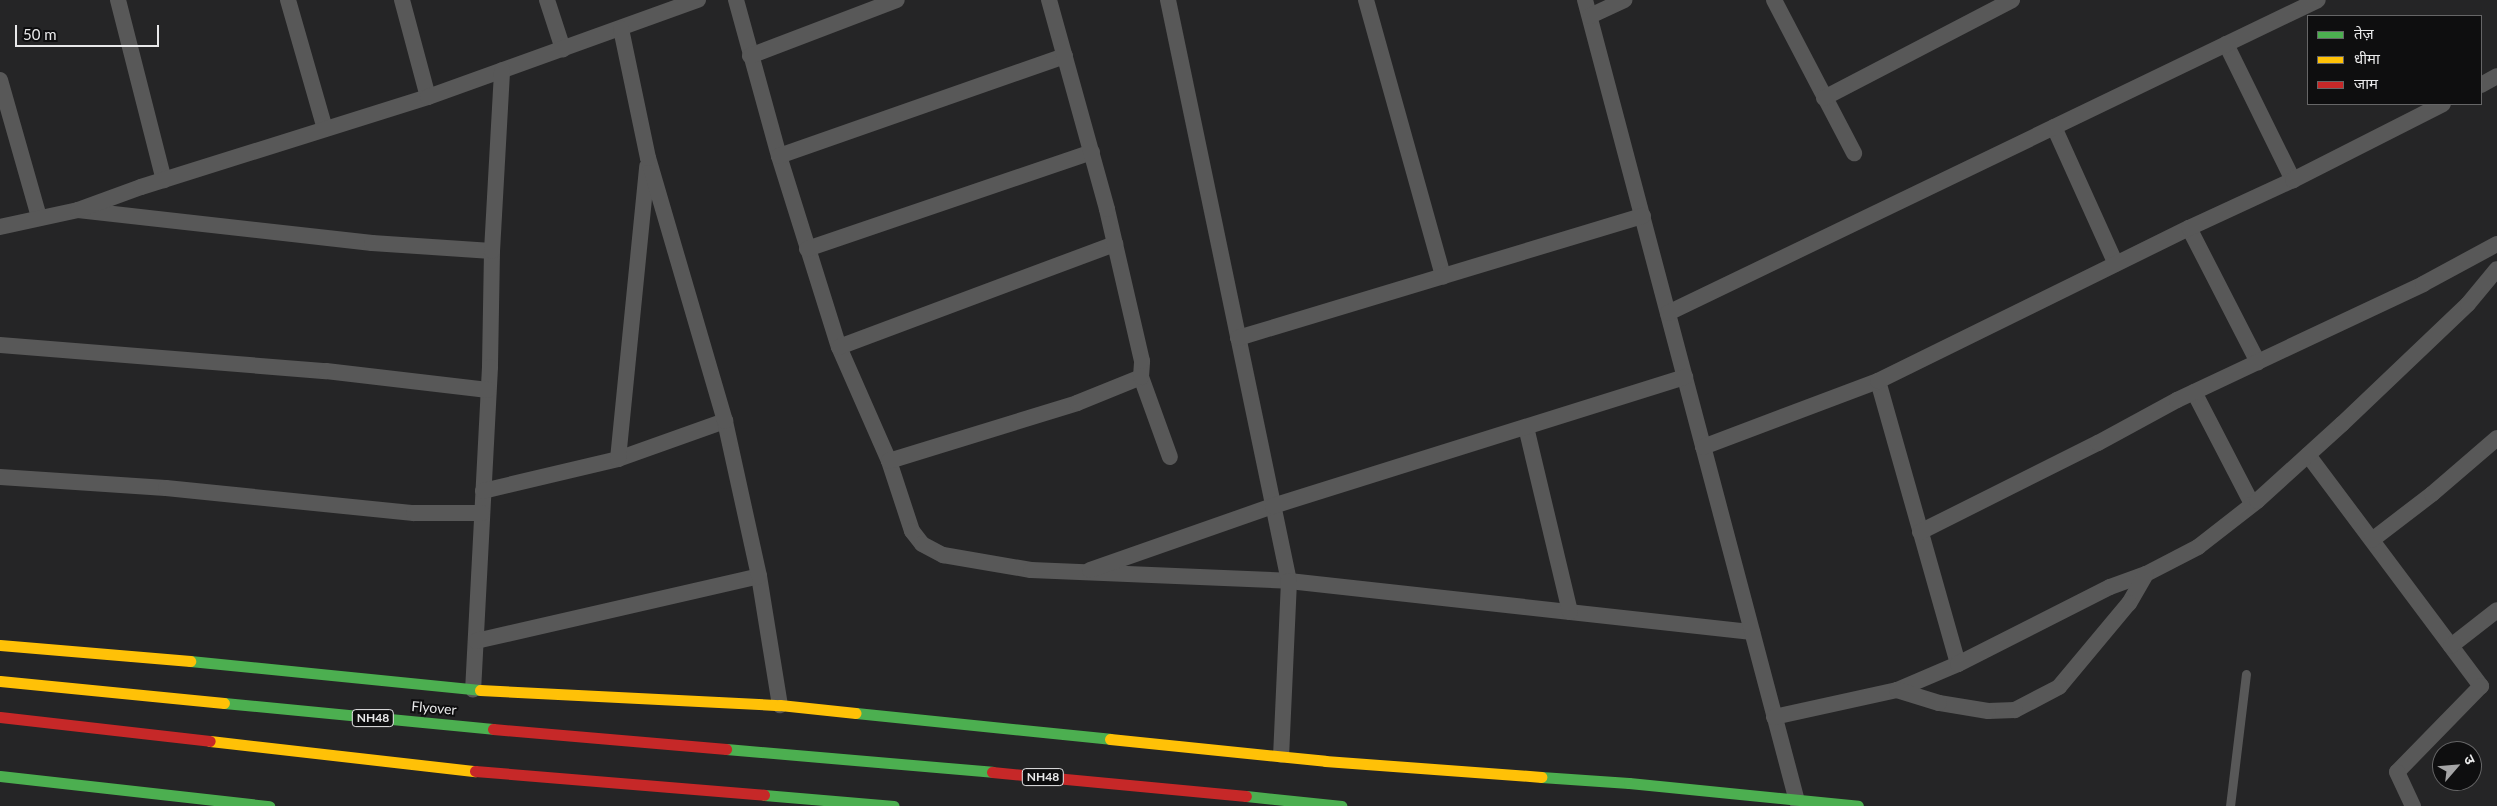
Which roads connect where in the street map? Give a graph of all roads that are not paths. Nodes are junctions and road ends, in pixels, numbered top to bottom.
1 (118, 0) edge
2 (288, 0) edge
3 (402, 0) edge
4 (547, 0) edge
5 (696, 0) edge
6 (736, 0) edge
7 (897, 0) edge
8 (1050, 0) edge
9 (1168, 0) edge
10 (1366, 0) edge
11 (1585, 0) edge
12 (1624, 0) edge
13 (1774, 0) edge
14 (2012, 0) edge
15 (2318, 0) edge
16 (1590, 16) junction
17 (621, 29) junction
18 (2226, 44) junction
19 (563, 49) junction
20 (750, 56) junction
21 (1065, 56) junction
22 (502, 70) junction
23 (2497, 76) edge
24 (0, 80) edge
25 (2482, 84) edge
26 (428, 97) junction
27 (1824, 98) junction
28 (2442, 105) edge
29 (2054, 127) junction
30 (325, 129) junction
31 (1092, 152) junction
32 (1854, 153) dead end
33 (779, 156) junction
34 (648, 158) junction
35 (164, 180) junction
36 (2293, 180) junction
37 (78, 210) junction
38 (1642, 216) junction
39 (39, 217) junction
40 (0, 227) edge
41 (2189, 228) junction
42 (1115, 244) junction
43 (2497, 244) edge
44 (807, 249) junction
45 (492, 251) junction
46 (2116, 264) junction
47 (2497, 269) edge
48 (1443, 276) junction
49 (1668, 313) junction
50 (1238, 338) junction
51 (0, 345) edge
52 (839, 347) junction
53 (2258, 362) junction
54 (1141, 377) junction
55 (1685, 377) junction
56 (1878, 381) junction
57 (488, 390) junction
58 (2194, 392) junction
59 (725, 420) junction
60 (1526, 428) junction
61 (2497, 438) edge
62 (1703, 447) junction
63 (2308, 454) junction
64 (1170, 457) dead end
65 (618, 459) junction
66 (889, 461) junction
67 (0, 477) edge
68 (483, 491) junction
69 (2252, 504) junction
70 (1273, 506) junction
71 (482, 513) junction
72 (1920, 532) junction
73 (2372, 540) junction
74 (1082, 572) junction
75 (2146, 574) junction
76 (759, 576) junction
77 (1289, 581) junction
78 (2497, 610) edge
79 (1570, 612) junction
80 (1752, 632) junction
81 (476, 641) junction
82 (0, 645) edge
83 (2451, 646) junction
84 (1958, 664) junction
85 (2246, 674) dead end
86 (0, 682) edge
87 (473, 690) junction
88 (1897, 690) junction
89 (780, 705) junction
90 (0, 717) edge
91 (1774, 717) junction
92 (1281, 755) junction
93 (0, 776) edge
94 (1797, 801) junction
95 (269, 806) edge
96 (894, 806) edge
97 (1341, 806) edge
98 (1858, 806) edge
99 (2230, 806) edge
100 (2413, 806) edge

1 - 35 street
2 - 30 street
3 - 26 street
4 - 19 street
5 - 17 street
6 - 20 street
7 - 20 street
8 - 21 street
9 - 50 street
10 - 48 street
11 - 16 street
12 - 16 street
13 - 27 street
14 - 27 street
15 - 18 street
16 - 38 street
17 - 19 street
17 - 34 street
18 - 29 street
18 - 36 street
19 - 22 street
20 - 33 street
21 - 31 street
21 - 33 street
22 - 26 street
22 - 45 street
23 - 25 street
24 - 39 street
26 - 30 street
27 - 32 street
28 - 36 street
29 - 46 street
29 - 49 street
30 - 35 street
31 - 42 street
31 - 44 street
33 - 44 street
34 - 59 street
34 - 65 street
35 - 37 street
36 - 41 street
37 - 39 street
37 - 45 street
38 - 48 street
38 - 49 street
39 - 40 street
41 - 46 street
41 - 53 street
42 - 52 street
42 - 54 street
43 - 53 street
44 - 52 street
45 - 57 street
46 - 56 street
47 - 63 street
48 - 50 street
49 - 55 street
50 - 70 street
51 - 57 street
52 - 66 street
53 - 58 street
54 - 64 street
54 - 66 street
55 - 60 street
55 - 62 street
56 - 62 street
56 - 72 street
57 - 68 street
58 - 69 street
58 - 72 street
59 - 65 street
59 - 76 street
60 - 70 street
60 - 79 street
61 - 73 street
62 - 80 street
63 - 69 street
63 - 73 street
65 - 68 street
66 - 74 street
67 - 71 street
68 - 71 street
69 - 75 street
70 - 74 street
70 - 77 street
71 - 81 street
72 - 84 street
73 - 83 street
74 - 77 street
75 - 84 street
75 - 88 street
76 - 81 street
76 - 89 street
77 - 79 street
77 - 92 street
78 - 83 street
79 - 80 street
80 - 91 street
81 - 87 street
82 - 87 main road
83 - 100 street
84 - 88 street
85 - 99 lane
86 - 97 main road, Flyover / NH48
87 - 89 main road
88 - 91 street
89 - 92 main road
90 - 96 main road
91 - 94 street
92 - 94 main road
93 - 95 main road
94 - 98 main road

